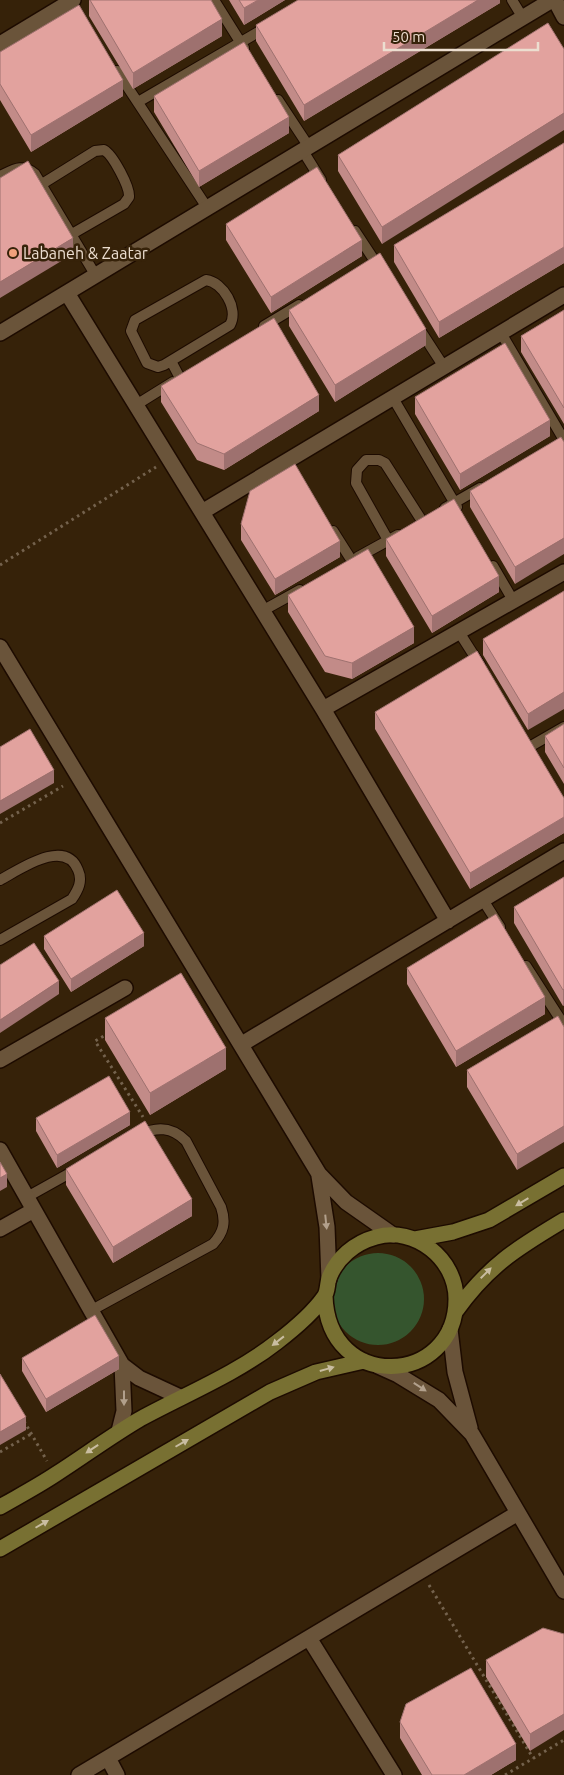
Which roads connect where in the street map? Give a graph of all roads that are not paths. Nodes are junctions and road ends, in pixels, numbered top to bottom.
1 (214, 0) edge
2 (512, 0) edge
3 (553, 0) edge
4 (73, 3) edge
5 (564, 17) edge
6 (523, 18) junction
7 (273, 24) edge
8 (241, 42) junction
9 (0, 44) edge
10 (251, 58) edge
11 (112, 64) edge
12 (272, 91) edge
13 (138, 102) junction
14 (306, 149) junction
15 (0, 176) edge
16 (42, 184) junction
17 (330, 193) edge
18 (208, 209) junction
19 (346, 218) edge
20 (72, 234) junction
21 (96, 276) junction
22 (384, 276) edge
23 (67, 293) junction
24 (564, 295) edge
25 (306, 300) edge
26 (412, 317) edge
27 (256, 332) edge
28 (0, 333) edge
29 (501, 333) junction
30 (171, 361) junction
31 (444, 367) junction
32 (393, 398) junction
33 (136, 405) junction
34 (561, 442) edge
35 (488, 484) edge
36 (454, 502) junction
37 (202, 512) junction
38 (326, 519) edge
39 (464, 519) edge
40 (422, 521) junction
41 (388, 540) junction
42 (489, 560) edge
43 (563, 573) edge
44 (311, 584) edge
45 (514, 602) junction
46 (262, 611) junction
47 (460, 632) junction
48 (0, 647) edge
49 (485, 673) edge
50 (323, 709) junction
51 (564, 727) edge
52 (531, 746) edge
53 (564, 851) edge
54 (0, 880) edge
55 (483, 900) junction
56 (448, 921) junction
57 (505, 934) edge
58 (0, 940) edge
59 (521, 959) edge
60 (125, 988) dead end
61 (564, 1025) edge
62 (242, 1044) junction
63 (0, 1060) edge
64 (134, 1138) edge
65 (0, 1150) edge
66 (93, 1161) edge
67 (319, 1174) junction
68 (564, 1176) edge
69 (27, 1197) junction
70 (34, 1210) junction
71 (564, 1220) edge
72 (0, 1229) edge
73 (393, 1235) junction
74 (415, 1239) junction
75 (329, 1279) junction
76 (325, 1296) junction
77 (92, 1310) junction
78 (456, 1311) junction
79 (450, 1329) junction
80 (370, 1363) junction
81 (122, 1365) junction
82 (180, 1397) junction
83 (119, 1432) junction
84 (472, 1434) junction
85 (0, 1506) edge
86 (518, 1513) junction
87 (0, 1549) edge
88 (564, 1591) edge
89 (309, 1638) junction
90 (108, 1758) junction
91 (79, 1775) edge
92 (117, 1775) edge
93 (394, 1775) edge

1 - 8 lane
2 - 6 lane
3 - 5 street
3 - 6 street
4 - 9 street
6 - 14 street
7 - 8 lane
8 - 10 lane
8 - 13 lane
11 - 13 lane
12 - 14 lane
13 - 18 lane
14 - 17 lane
14 - 18 street
15 - 16 lane
16 - 20 lane
16 - 20 lane
18 - 21 street
19 - 22 lane
20 - 21 lane
21 - 23 street
23 - 28 street
23 - 33 street
24 - 29 street
25 - 27 lane
26 - 31 lane
29 - 31 street
29 - 34 lane
30 - 30 lane
30 - 33 lane
31 - 32 street
32 - 36 lane
32 - 37 street
33 - 37 street
35 - 36 lane
36 - 39 lane
36 - 40 lane
37 - 46 street
38 - 41 lane
40 - 41 lane
40 - 41 lane
42 - 45 lane
43 - 45 street
44 - 46 lane
45 - 47 street
46 - 50 street
47 - 49 lane
47 - 50 street
48 - 62 street
50 - 56 street
51 - 52 lane
53 - 55 street
54 - 58 lane
55 - 56 street
55 - 57 lane
56 - 62 street
59 - 61 lane
60 - 63 street
62 - 67 street
64 - 77 lane
65 - 69 street
66 - 69 lane
67 - 73 street
67 -> 75 street
68 -> 74 main road
69 - 70 street
70 - 72 street
70 - 77 street
78 -> 71 main road
73 - 74 main road
73 - 75 main road
74 - 78 main road
75 - 76 main road
76 - 80 main road
76 -> 82 main road
77 - 81 street
78 - 79 main road
79 - 80 main road
79 - 84 street
80 -> 84 street
87 -> 80 main road
81 - 82 street
81 -> 83 street
82 - 83 main road
83 -> 85 main road
84 - 86 street
86 - 88 street
86 - 89 street
89 - 90 street
89 - 93 street
90 - 91 street
90 - 92 street

